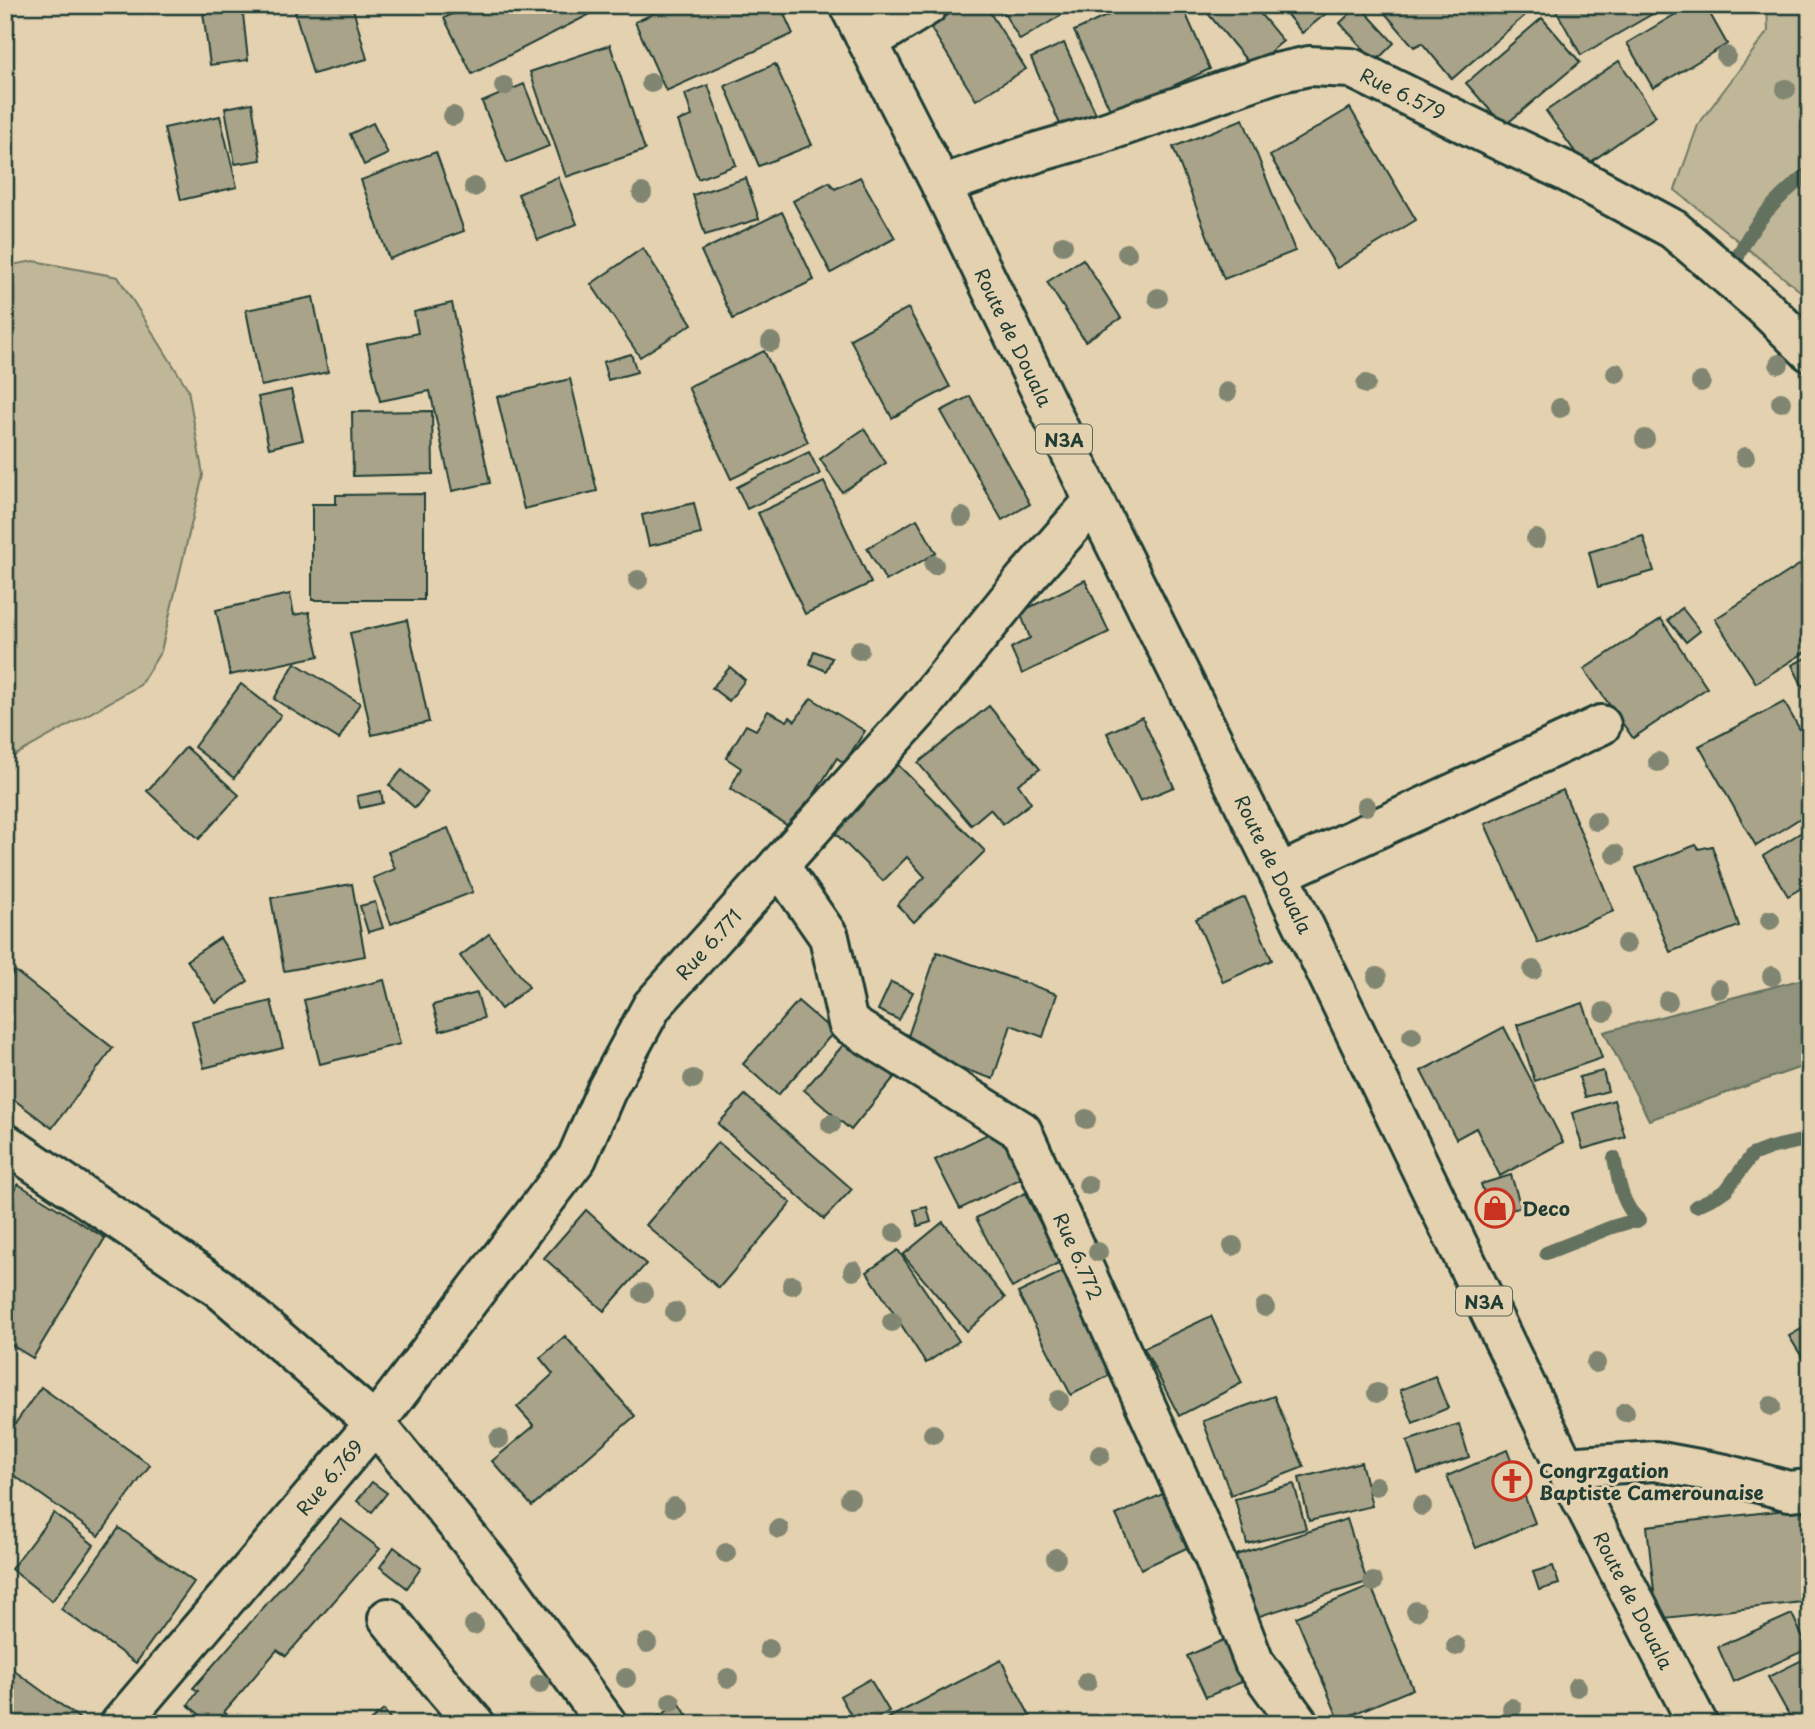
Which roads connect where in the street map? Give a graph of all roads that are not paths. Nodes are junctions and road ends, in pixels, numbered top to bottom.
1 (849, 5) edge
2 (928, 5) edge
3 (868, 42) junction
4 (941, 185) junction
5 (1810, 352) edge
6 (1094, 501) junction
7 (1601, 725) dead end
8 (779, 865) junction
9 (1279, 874) junction
10 (5, 1143) edge
11 (375, 1423) junction
12 (1565, 1467) junction
13 (1810, 1489) edge
14 (388, 1618) dead end
15 (120, 1724) edge
16 (475, 1724) edge
17 (607, 1724) edge
18 (1299, 1724) edge
19 (1698, 1724) edge

1 - 3 main road, Route de Douala / N3A
2 - 3 main road
3 - 4 main road, Route de Douala / N3A
4 - 5 main road, Rue 6.579
4 - 6 main road, Route de Douala / N3A
6 - 8 main road, Rue 6.771
6 - 9 main road, Route de Douala / N3A
7 - 9 main road
8 - 11 main road, Rue 6.771
8 - 18 main road, Rue 6.772
9 - 12 main road, Route de Douala / N3A
10 - 11 main road
11 - 15 main road, Rue 6.769
11 - 17 main road, Rue 6.769
12 - 13 main road
12 - 19 main road, Route de Douala / N3A
14 - 16 main road

